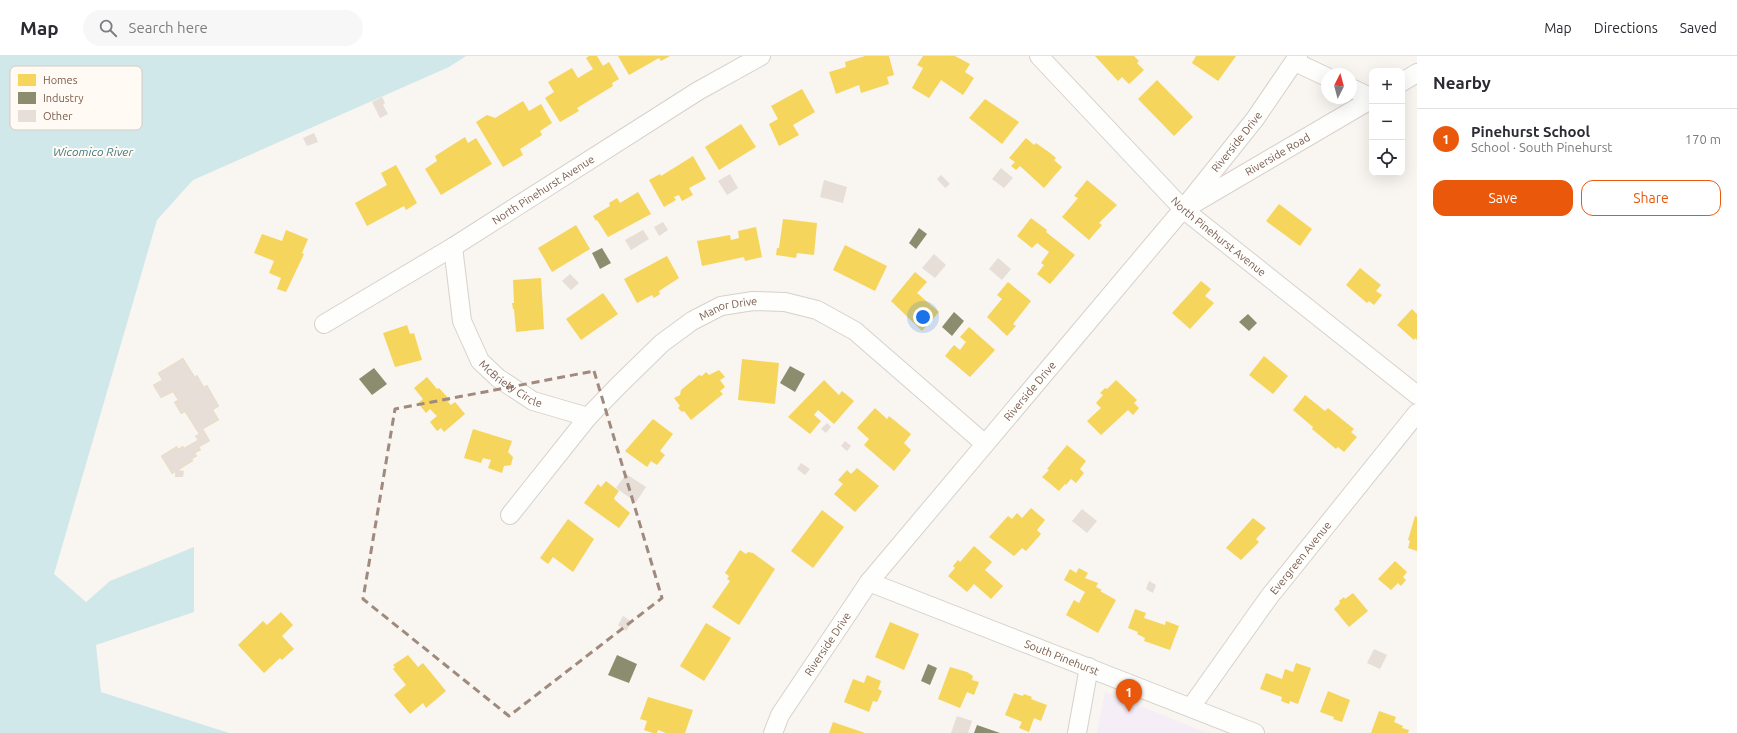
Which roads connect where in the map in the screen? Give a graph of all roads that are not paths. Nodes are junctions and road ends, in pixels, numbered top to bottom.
1 (761, 56) edge
2 (1039, 56) edge
3 (1296, 59) edge
4 (1321, 74) edge
5 (1417, 74) edge
6 (1405, 80) edge
7 (1357, 91) edge
8 (1369, 97) edge
9 (1369, 101) edge
10 (1183, 209) junction
11 (453, 247) junction
12 (324, 324) dead end
13 (1417, 395) edge
14 (1417, 413) edge
15 (588, 417) junction
16 (985, 444) junction
17 (510, 514) dead end
18 (869, 582) junction
19 (1089, 667) junction
20 (1191, 707) junction
21 (773, 733) edge
22 (1077, 733) edge
23 (1255, 733) edge

1 - 11 street, North Pinehurst Avenue
2 - 10 street, North Pinehurst Avenue
3 - 4 street
3 - 10 street, Riverside Drive
5 - 6 street
7 - 8 street
9 - 10 street, Riverside Road
10 - 13 street, North Pinehurst Avenue
10 - 16 street, Riverside Drive
11 - 12 street, North Pinehurst Avenue
11 - 15 street, McBriety Circle
14 - 20 street, Evergreen Avenue
15 - 16 street, Manor Drive
15 - 17 street, Manor Drive
16 - 18 street, Riverside Drive
18 - 19 street, South Pinehurst
18 - 21 street, Riverside Drive
19 - 20 street, South Pinehurst
19 - 22 street
20 - 23 street, South Pinehurst

